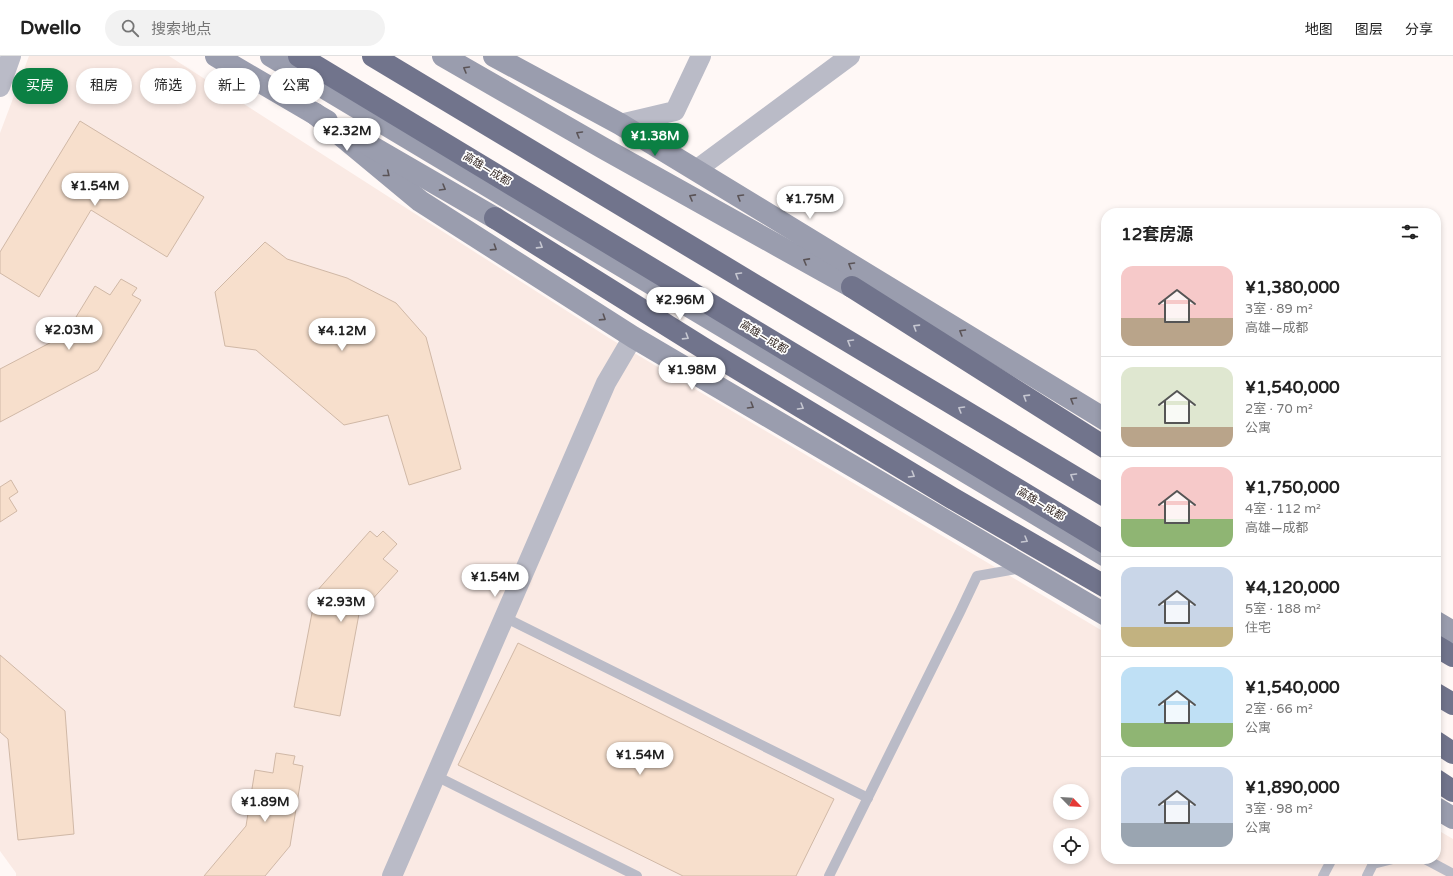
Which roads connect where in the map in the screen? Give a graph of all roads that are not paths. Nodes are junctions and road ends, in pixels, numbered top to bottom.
1 (11, 56) edge
2 (216, 56) edge
3 (271, 56) edge
4 (299, 56) edge
5 (373, 56) edge
6 (443, 56) edge
7 (494, 56) edge
8 (701, 56) edge
9 (850, 56) edge
10 (0, 87) edge
11 (314, 113) junction
12 (620, 124) junction
13 (696, 170) junction
14 (495, 218) joint
15 (852, 287) joint
16 (633, 337) junction
17 (1101, 417) edge
18 (1101, 445) edge
19 (1101, 493) edge
20 (1101, 540) edge
21 (1101, 553) edge
22 (1024, 568) junction
23 (1101, 584) edge
24 (1101, 612) edge
25 (504, 617) junction
26 (1441, 625) edge
27 (1453, 632) edge
28 (1441, 649) edge
29 (1453, 656) edge
30 (1441, 697) edge
31 (1453, 704) edge
32 (1441, 745) edge
33 (1453, 753) edge
34 (1441, 757) edge
35 (1453, 765) edge
36 (436, 776) junction
37 (1441, 783) edge
38 (1453, 791) edge
39 (868, 798) junction
40 (1441, 811) edge
41 (1453, 818) edge
42 (1329, 864) edge
43 (1373, 864) edge
44 (1434, 864) edge
45 (1453, 874) edge
46 (392, 876) edge
47 (637, 876) edge
48 (829, 876) edge
49 (1323, 876) edge
50 (1367, 876) edge

1 - 10 street
2 - 11 main road
3 - 21 main road
4 - 20 highway, 高雄—成都
19 -> 5 highway
15 -> 6 main road
7 - 12 main road
8 - 12 street
9 - 13 street
11 -> 14 main road
11 -> 16 main road
12 - 13 main road
17 -> 13 main road
14 -> 23 highway
18 -> 15 highway
16 -> 22 main road
16 - 25 street
22 - 24 main road
22 - 39 lane
25 - 36 street
25 - 39 lane
26 - 27 main road
28 - 29 highway
30 - 31 highway
32 - 33 highway
34 - 35 main road
36 - 46 street
36 - 47 lane
37 - 38 highway
39 - 48 lane
40 - 41 main road
42 - 49 lane
43 - 50 lane
44 - 45 lane

